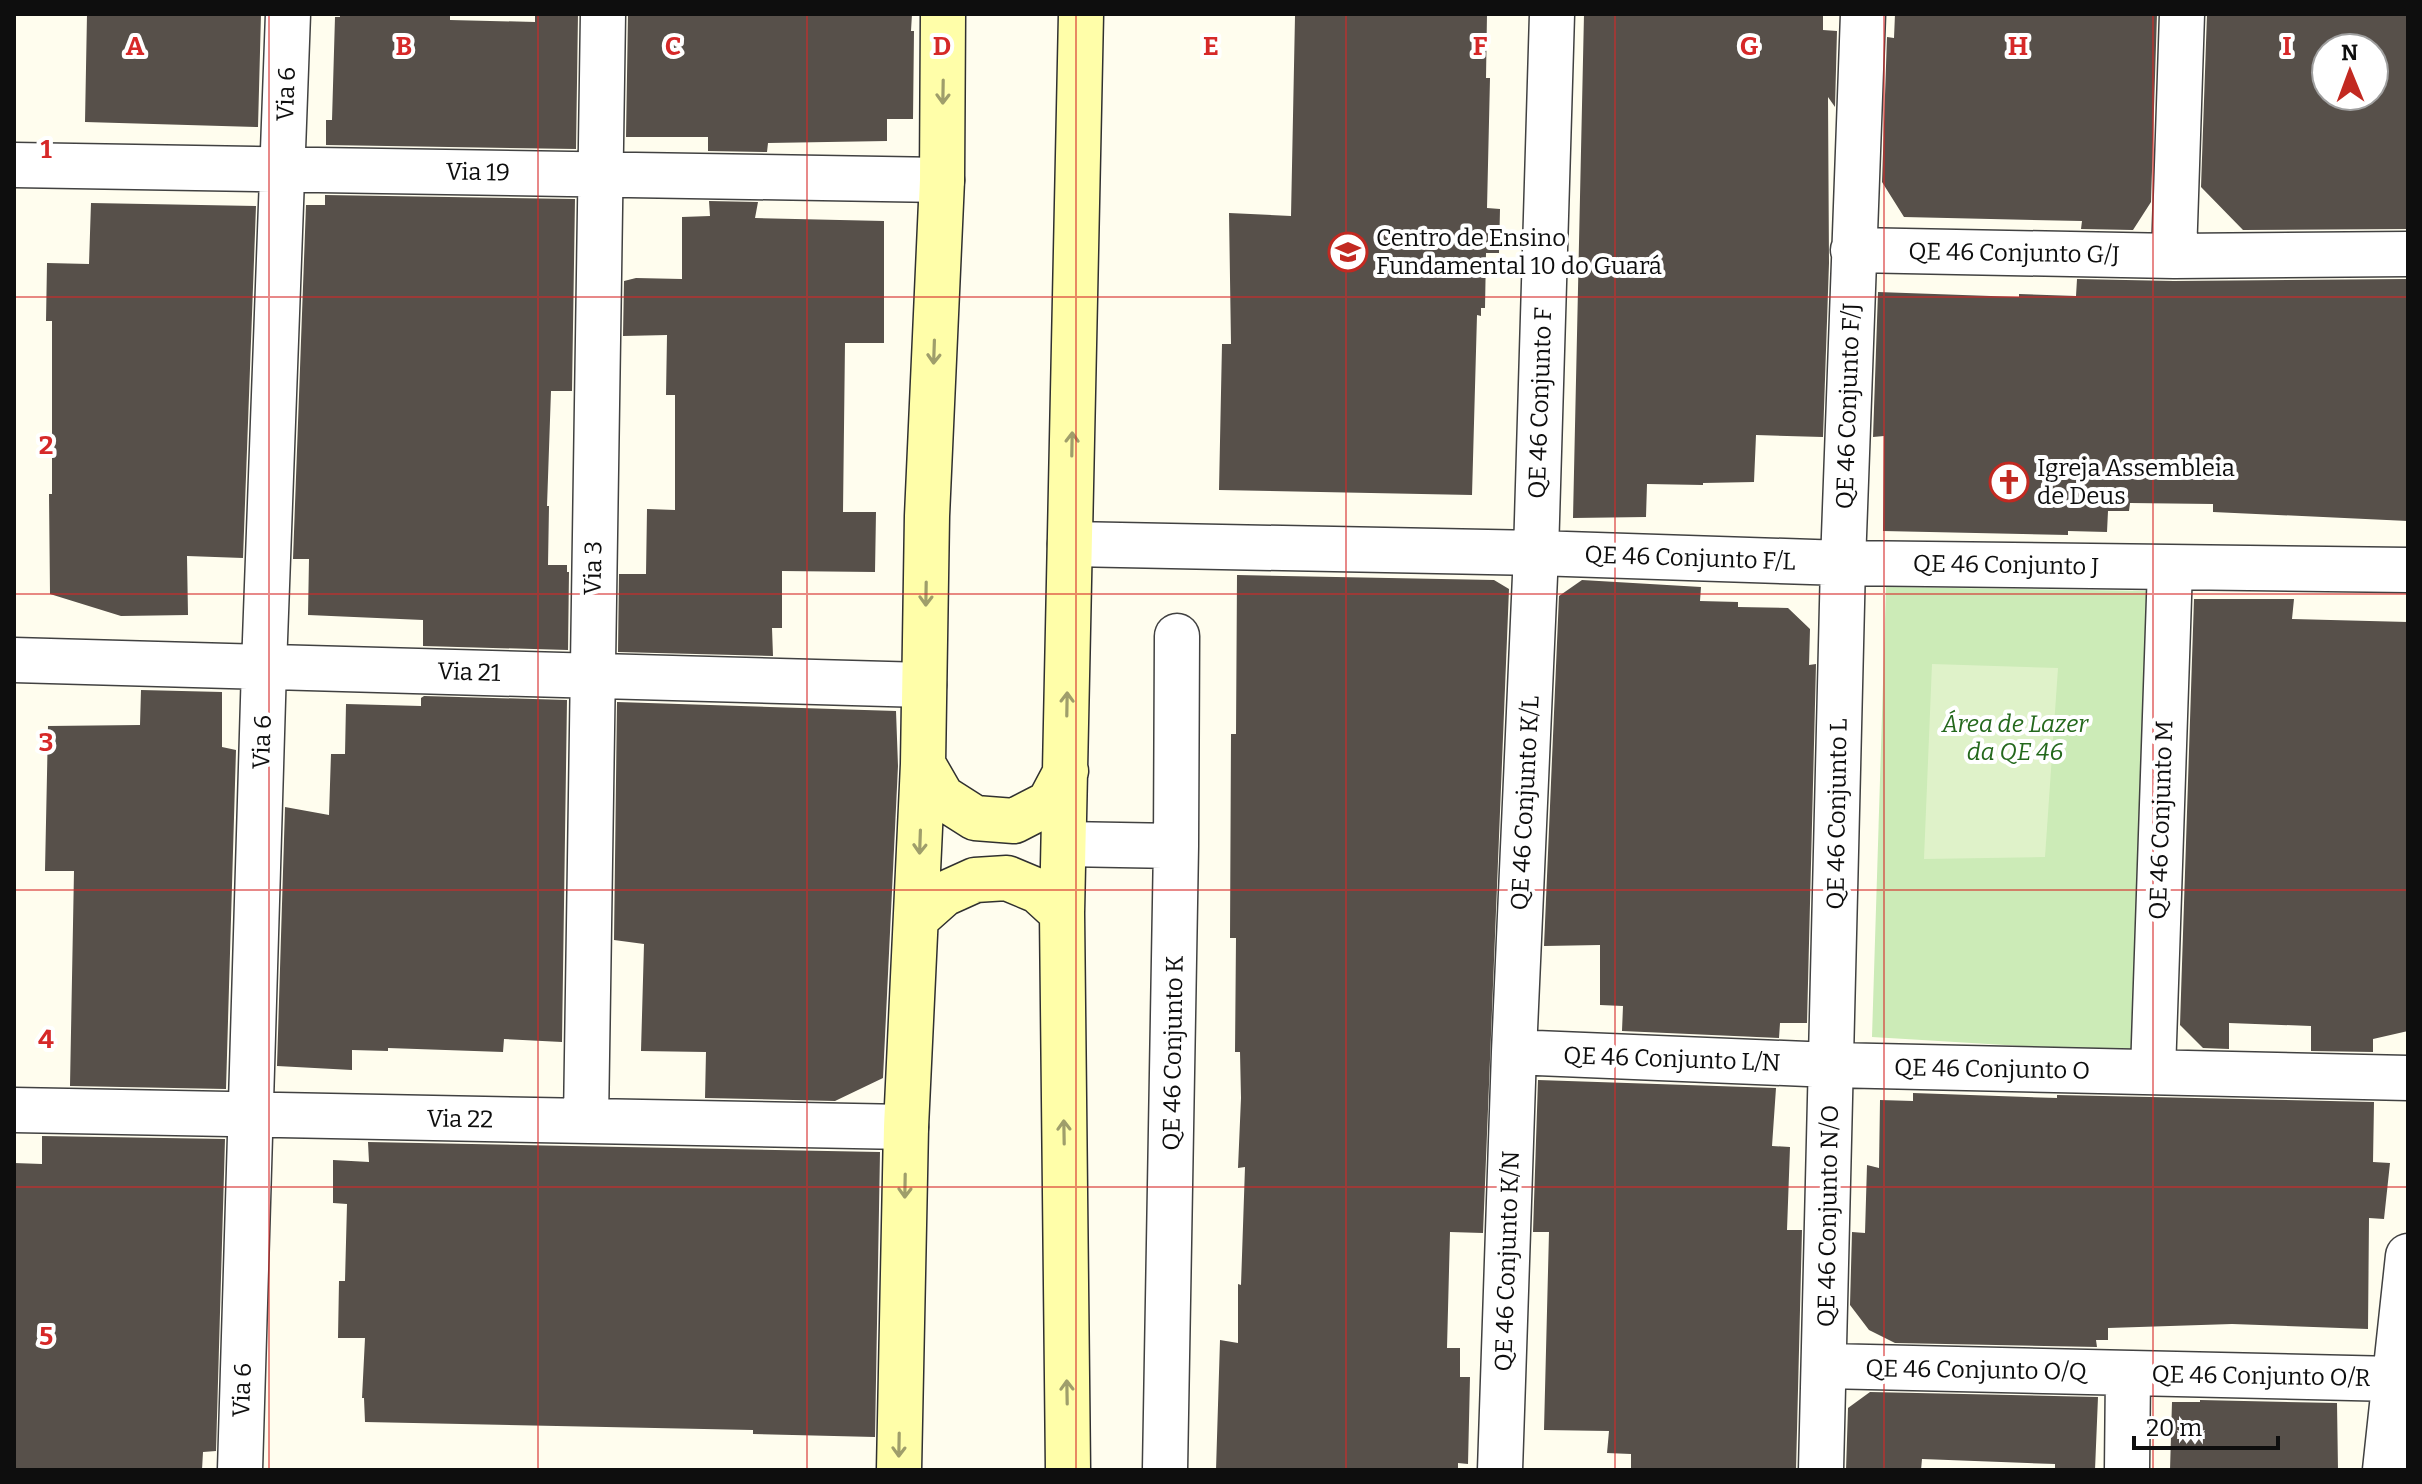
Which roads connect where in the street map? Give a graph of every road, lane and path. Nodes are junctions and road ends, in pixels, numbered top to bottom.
1 (288, 14) edge
2 (603, 14) edge
3 (943, 14) edge
4 (1081, 14) edge
5 (1552, 14) edge
6 (1863, 14) edge
7 (2182, 14) edge
8 (14, 165) edge
9 (283, 169) junction
10 (601, 174) junction
11 (942, 180) junction
12 (1853, 250) junction
13 (2408, 254) edge
14 (2174, 256) junction
15 (1070, 544) junction
16 (1536, 553) junction
17 (1843, 563) junction
18 (2170, 568) junction
19 (2408, 570) edge
20 (1177, 636) dead end
21 (14, 660) edge
22 (264, 667) junction
23 (592, 675) junction
24 (924, 685) junction
25 (923, 764) junction
26 (1066, 771) junction
27 (1064, 844) junction
28 (1176, 846) junction
29 (1062, 913) junction
30 (917, 918) junction
31 (1514, 1052) junction
32 (1831, 1065) junction
33 (2153, 1072) junction
34 (2408, 1078) edge
35 (14, 1110) edge
36 (250, 1114) junction
37 (586, 1121) junction
38 (906, 1127) junction
39 (2408, 1256) edge
40 (1825, 1366) junction
41 (2128, 1373) junction
42 (2395, 1379) junction
43 (240, 1470) edge
44 (899, 1470) edge
45 (1068, 1470) edge
46 (1165, 1470) edge
47 (1500, 1470) edge
48 (1821, 1470) edge
49 (2127, 1470) edge
50 (2385, 1470) edge

1 - 9 street, Via 6
2 - 10 street, Via 3
3 -> 11 street
15 -> 4 street
5 - 16 street, QE 46 Conjunto F
6 - 12 street, QE 46 Conjunto F/J
7 - 14 street
8 - 9 street, Via 19
9 - 10 street, Via 19
9 - 22 street, Via 6
10 - 11 street, Via 19
10 - 23 street, Via 3
11 -> 24 street
12 - 14 street, QE 46 Conjunto G/J
12 - 17 street, QE 46 Conjunto F/J
13 - 14 street, QE 46 Conjunto G/J
15 - 16 street
26 -> 15 street
16 - 17 street, QE 46 Conjunto F/L
16 - 31 street, QE 46 Conjunto K/L
17 - 18 street, QE 46 Conjunto J
17 - 32 street, QE 46 Conjunto L
18 - 19 street, QE 46 Conjunto J
18 - 33 street, QE 46 Conjunto M
20 - 28 street, QE 46 Conjunto K
21 - 22 street, Via 21
22 - 23 street, Via 21
22 - 36 street, Via 6
23 - 24 street, Via 21
23 - 37 street, Via 3
24 - 25 street
25 - 26 street
25 -> 30 street
26 - 27 street
27 - 28 street
27 - 29 street
28 - 46 street, QE 46 Conjunto K
29 - 30 street
45 -> 29 street
30 - 38 street
31 - 32 street, QE 46 Conjunto L/N
31 - 47 street, QE 46 Conjunto K/N
32 - 33 street, QE 46 Conjunto O
32 - 40 street, QE 46 Conjunto N/O
33 - 34 street, QE 46 Conjunto O
35 - 36 street, Via 22
36 - 37 street, Via 22
36 - 43 street, Via 6
37 - 38 street, Via 22
38 -> 44 street
39 - 42 street
40 - 41 street, QE 46 Conjunto O/Q
40 - 48 street, QE 46 Conjunto N/O
41 - 42 street, QE 46 Conjunto O/R
41 - 49 street
42 - 50 street

